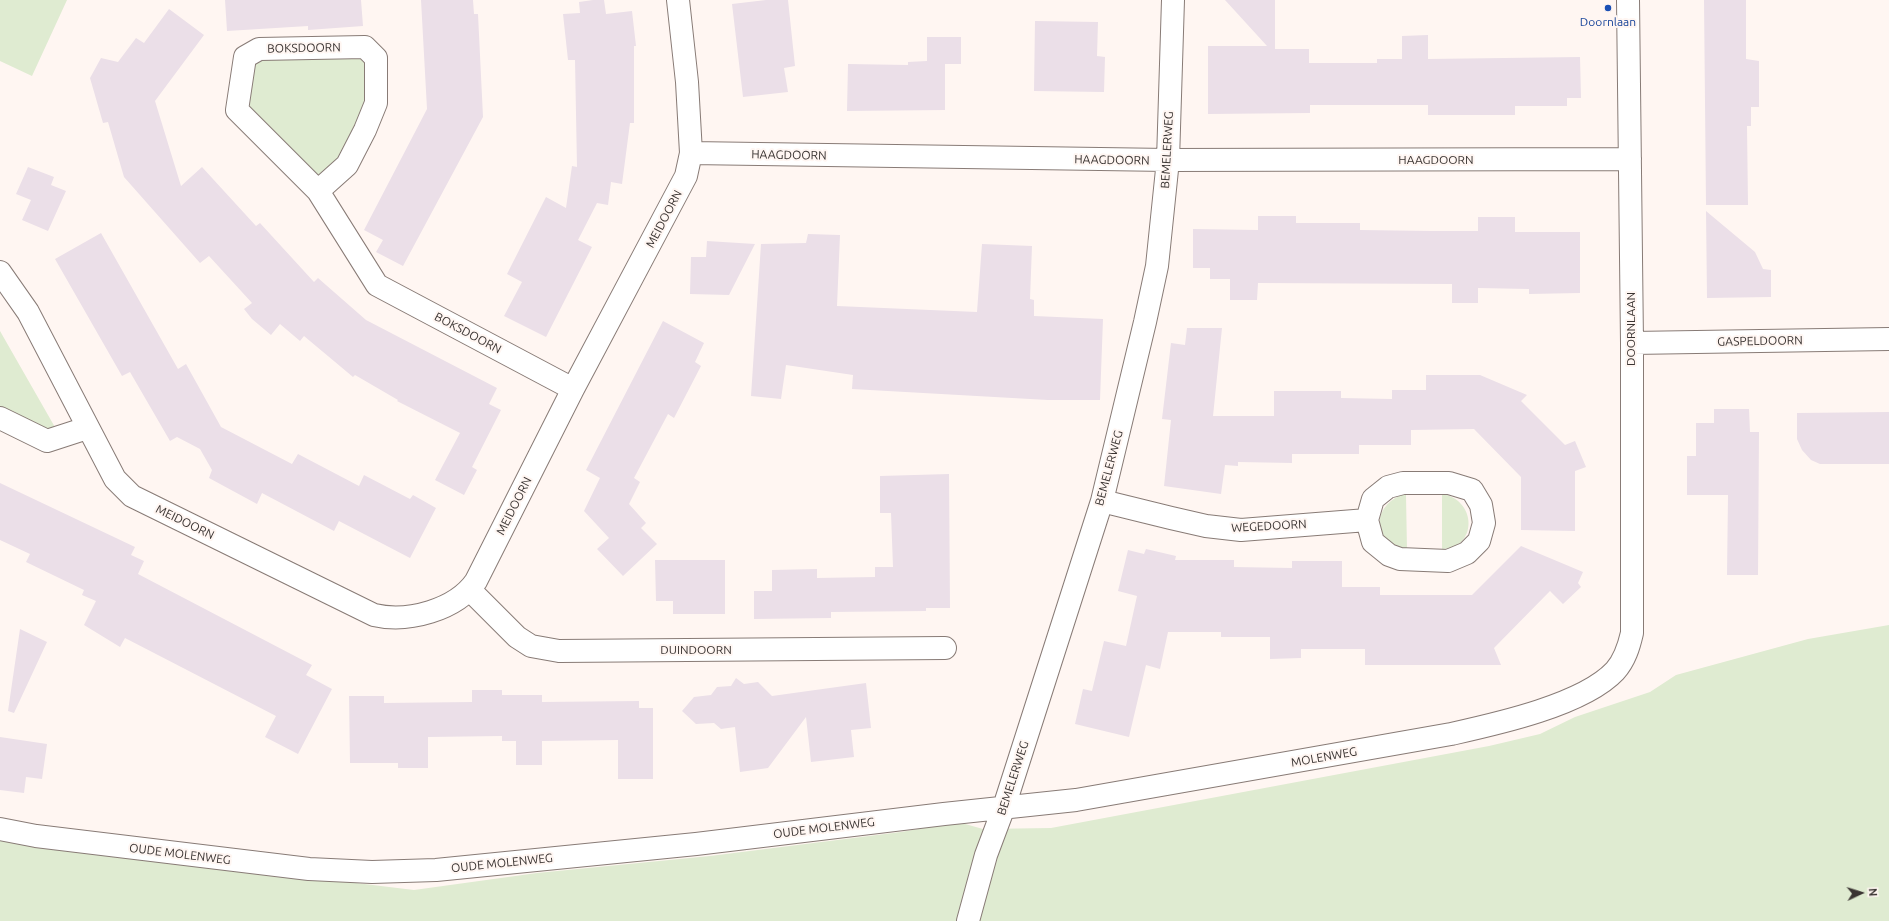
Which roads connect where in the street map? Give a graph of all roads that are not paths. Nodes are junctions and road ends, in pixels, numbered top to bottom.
1 (678, 0) edge
2 (1173, 0) edge
3 (1628, 0) edge
4 (691, 154) junction
5 (1630, 159) junction
6 (1168, 160) junction
7 (318, 191) junction
8 (0, 272) edge
9 (1889, 339) edge
10 (1632, 343) junction
11 (573, 389) junction
12 (0, 418) edge
13 (87, 428) junction
14 (1102, 501) junction
15 (1367, 520) junction
16 (470, 590) junction
17 (945, 648) dead end
18 (1625, 656) joint
19 (1004, 807) junction
20 (0, 829) edge
21 (968, 921) edge

1 - 4 street, MEIDOORN
2 - 6 street, BEMELERWEG
3 - 5 street, DOORNLAAN
4 - 6 street, HAAGDOORN
4 - 11 street, MEIDOORN
5 - 6 street, HAAGDOORN
5 - 10 street, DOORNLAAN
6 - 14 street, BEMELERWEG
7 - 7 street, BOKSDOORN
7 - 11 street, BOKSDOORN
8 - 13 street, MEIDOORN
9 - 10 street, GASPELDOORN
10 - 18 street, DOORNLAAN
11 - 16 street, MEIDOORN
12 - 13 street
13 - 16 street, MEIDOORN
14 - 15 street, WEGEDOORN
14 - 19 street, BEMELERWEG
15 - 15 street
16 - 17 street, DUINDOORN
18 - 19 street, MOLENWEG
19 - 20 street, OUDE MOLENWEG
19 - 21 street, BEMELERWEG

